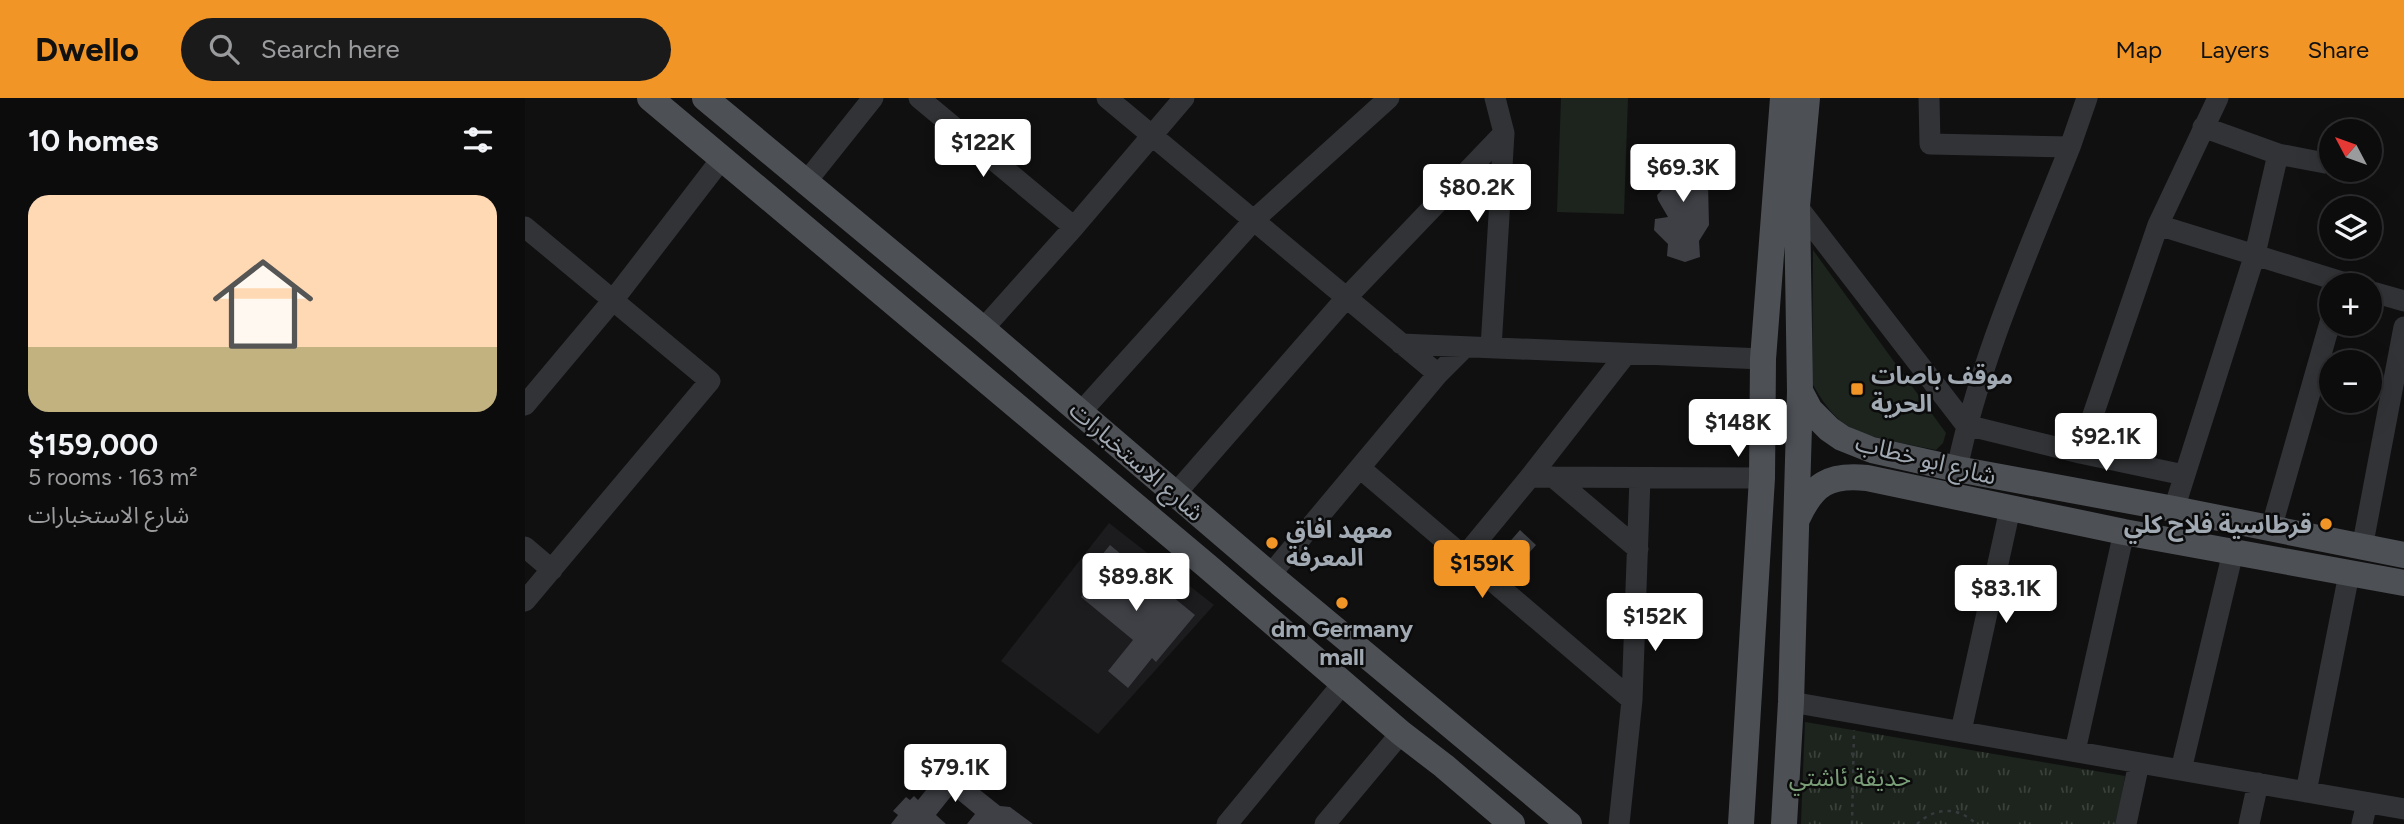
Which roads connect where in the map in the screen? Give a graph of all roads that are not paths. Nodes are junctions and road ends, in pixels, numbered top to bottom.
1 (650, 98) edge
2 (705, 98) edge
3 (873, 98) edge
4 (919, 98) edge
5 (1107, 98) edge
6 (1184, 98) edge
7 (1389, 98) edge
8 (1495, 98) edge
9 (1783, 98) edge
10 (1807, 98) edge
11 (1929, 98) edge
12 (2087, 98) edge
13 (2218, 98) edge
14 (2203, 127) junction
15 (1504, 133) junction
16 (1154, 136) junction
17 (2070, 147) junction
18 (2278, 154) junction
19 (723, 157) junction
20 (2319, 162) edge
21 (806, 181) junction
22 (1797, 206) junction
23 (1255, 219) junction
24 (2158, 225) junction
25 (525, 227) edge
26 (1074, 227) junction
27 (2255, 254) junction
28 (2319, 275) edge
29 (2382, 294) edge
30 (1347, 297) junction
31 (614, 299) junction
32 (2404, 301) edge
33 (983, 329) junction
34 (2326, 336) edge
35 (2403, 339) edge
36 (1401, 344) junction
37 (1465, 347) junction
38 (1491, 348) junction
39 (1626, 354) junction
40 (1763, 359) junction
41 (1438, 374) junction
42 (1800, 391) junction
43 (529, 392) edge
44 (1081, 412) junction
45 (1966, 425) junction
46 (1872, 450) junction
47 (2080, 453) junction
48 (1360, 468) junction
49 (1957, 469) junction
50 (2184, 475) junction
51 (1530, 477) junction
52 (1553, 477) junction
53 (1640, 478) junction
54 (1762, 478) junction
55 (1867, 478) junction
56 (1176, 494) junction
57 (2010, 509) junction
58 (2174, 509) junction
59 (1797, 521) junction
60 (2271, 529) junction
61 (2124, 531) junction
62 (525, 547) edge
63 (2362, 548) junction
64 (1638, 549) junction
65 (2233, 552) junction
66 (2404, 555) edge
67 (1464, 557) junction
68 (552, 570) junction
69 (2349, 574) junction
70 (1270, 575) junction
71 (2404, 583) edge
72 (525, 601) edge
73 (1344, 682) junction
74 (1632, 700) junction
75 (1791, 702) junction
76 (1961, 731) junction
77 (1401, 733) junction
78 (1466, 737) junction
79 (2075, 751) junction
80 (2139, 763) junction
81 (1444, 766) junction
82 (2181, 770) junction
83 (2258, 783) junction
84 (2306, 792) junction
85 (2367, 803) junction
86 (2404, 809) edge
87 (1227, 824) edge
88 (1325, 824) edge
89 (1512, 824) edge
90 (1569, 824) edge
91 (1619, 824) edge
92 (1741, 824) edge
93 (1784, 824) edge
94 (2126, 824) edge
95 (2249, 824) edge
96 (2363, 824) edge

1 - 19 main road, شارع الاستخبارات
2 - 21 main road, شارع الاستخبارات
3 - 21 street
4 - 26 street
5 - 16 street
6 - 16 street
7 - 23 street
8 - 15 street
9 - 40 main road
10 - 22 main road
11 - 17 street
12 - 17 street
13 - 14 street
14 - 18 street
14 - 24 street
15 - 30 street
15 - 38 street
16 - 23 street
16 - 26 street
17 - 45 street
18 - 20 street
18 - 27 street
19 - 31 street
19 - 73 main road, شارع الاستخبارات
21 - 33 main road, شارع الاستخبارات
22 - 42 main road
22 - 45 street
23 - 30 street
23 - 44 street
24 - 27 street
24 - 47 street
25 - 31 street
26 - 33 street
27 - 28 street
27 - 50 street
29 - 32 street
30 - 36 street
30 - 56 street
31 - 43 street
31 - 68 street
33 - 44 main road, شارع الاستخبارات
34 - 60 street
35 - 63 street
36 - 37 street
36 - 41 street
37 - 38 street
37 - 41 street
38 - 39 street
39 - 40 street
39 - 51 street
40 - 54 main road
41 - 48 street
42 - 46 main road, شارع ابو خطاب
42 - 59 main road
44 - 56 main road, شارع الاستخبارات
45 - 47 street
45 - 49 street
46 - 49 main road, شارع ابو خطاب
46 - 55 main road
47 - 50 street
48 - 67 street
48 - 70 street
49 - 58 main road, شارع ابو خطاب
50 - 58 street
51 - 52 street
51 - 67 street
52 - 53 street
52 - 64 street
53 - 54 street
53 - 64 street
54 - 92 main road
55 - 57 main road, شارع ابو خطاب
55 - 59 main road, شارع ابو خطاب
56 - 70 main road, شارع الاستخبارات
57 - 61 main road, شارع ابو خطاب
57 - 76 street
58 - 60 main road, شارع ابو خطاب
59 - 75 main road
60 - 63 main road, شارع ابو خطاب
61 - 65 main road, شارع ابو خطاب
61 - 79 street
62 - 68 street
63 - 66 main road, شارع ابو خطاب
64 - 74 street
65 - 69 main road, شارع ابو خطاب
65 - 82 street
67 - 74 street
68 - 72 street
69 - 71 main road, شارع ابو خطاب
69 - 84 street
70 - 78 main road, شارع الاستخبارات
73 - 77 main road, شارع الاستخبارات
73 - 87 street
74 - 91 street
75 - 76 street
75 - 93 main road
76 - 79 street
77 - 81 main road, شارع الاستخبارات
77 - 88 street
78 - 81 main road
78 - 90 main road, شارع الاستخبارات
79 - 80 street
80 - 82 street
80 - 94 street
81 - 89 main road, شارع الاستخبارات
82 - 83 street
83 - 84 street
83 - 95 street
84 - 85 street
85 - 86 street
85 - 96 street

